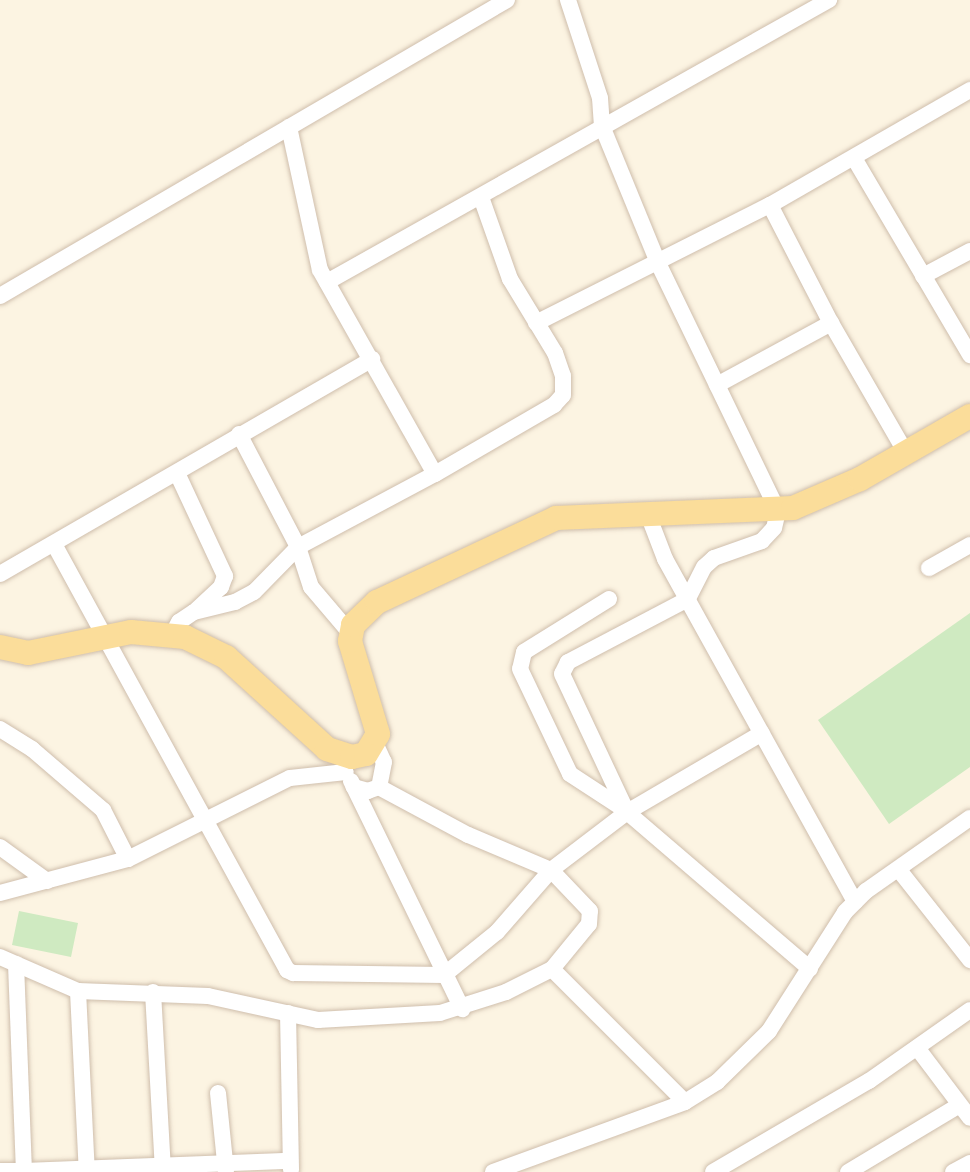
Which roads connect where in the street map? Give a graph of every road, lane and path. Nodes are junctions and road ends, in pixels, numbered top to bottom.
1 (507, 0) edge
2 (568, 0) edge
3 (829, 0) edge
4 (970, 90) edge
5 (601, 126) junction
6 (289, 127) junction
7 (855, 159) junction
8 (481, 197) junction
9 (770, 205) junction
10 (970, 251) edge
11 (659, 265) junction
12 (923, 276) junction
13 (327, 282) junction
14 (0, 296) edge
15 (536, 323) junction
16 (831, 323) junction
17 (970, 355) edge
18 (372, 359) junction
19 (717, 385) junction
20 (970, 416) edge
21 (239, 434) junction
22 (906, 453) junction
23 (177, 473) junction
24 (435, 474) junction
25 (778, 511) junction
26 (647, 512) junction
27 (54, 544) junction
28 (970, 545) edge
29 (298, 547) junction
30 (929, 568) dead end
31 (0, 574) edge
32 (609, 599) dead end
33 (688, 599) junction
34 (194, 612) junction
35 (351, 634) junction
36 (172, 635) junction
37 (103, 636) junction
38 (0, 647) edge
39 (0, 729) edge
40 (762, 733) junction
41 (370, 749) junction
42 (342, 764) junction
43 (354, 787) junction
44 (379, 787) junction
45 (627, 812) junction
46 (970, 818) edge
47 (207, 821) junction
48 (0, 847) edge
49 (128, 859) junction
50 (551, 870) junction
51 (899, 870) junction
52 (47, 880) junction
53 (0, 893) edge
54 (855, 902) junction
55 (0, 957) edge
56 (970, 960) edge
57 (16, 964) junction
58 (552, 968) junction
59 (810, 969) junction
60 (443, 975) junction
61 (78, 991) junction
62 (153, 992) junction
63 (462, 1009) junction
64 (970, 1010) edge
65 (288, 1013) junction
66 (918, 1049) junction
67 (218, 1093) dead end
68 (685, 1102) junction
69 (958, 1107) junction
70 (970, 1118) edge
71 (970, 1163) edge
72 (290, 1167) edge
73 (163, 1168) edge
74 (226, 1168) edge
75 (88, 1170) edge
76 (0, 1171) edge
77 (24, 1171) edge
78 (493, 1172) edge
79 (713, 1172) edge
80 (848, 1172) edge
81 (954, 1172) edge

1 - 6 street
2 - 5 street
3 - 5 street
4 - 7 street
5 - 8 street
5 - 11 street
6 - 13 street
6 - 14 street
7 - 9 street
7 - 12 street
8 - 13 street
8 - 15 street
9 - 11 street
9 - 16 street
10 - 12 street
11 - 15 street
11 - 19 street
12 - 17 street
13 - 18 street
15 - 24 street
16 - 19 street
16 - 22 street
18 - 21 street
18 - 24 street
19 - 25 street
20 - 22 main road
21 - 23 street
21 - 29 street
22 - 25 main road
23 - 27 street
23 - 34 street
24 - 29 street
25 - 26 main road
25 - 33 street
26 - 33 street
26 - 35 main road
27 - 31 street
27 - 37 street
28 - 30 street
29 - 34 street
29 - 35 street
32 - 45 street
33 - 40 street
33 - 45 street
34 - 36 street
35 - 41 main road
36 - 37 main road
36 - 42 main road
37 - 38 main road
37 - 47 street
39 - 49 street
40 - 45 street
40 - 54 street
41 - 42 main road
41 - 44 street
42 - 43 street
42 - 47 street
43 - 44 street
43 - 60 street
44 - 50 street
45 - 50 street
45 - 59 street
46 - 51 street
47 - 49 street
47 - 60 street
48 - 52 street
49 - 52 street
50 - 58 street
50 - 60 street
51 - 54 street
51 - 56 street
52 - 53 street
54 - 59 street
55 - 57 street
57 - 61 street
57 - 77 street
58 - 63 street
58 - 68 street
59 - 68 street
60 - 63 street
61 - 62 street
61 - 75 street
62 - 65 street
62 - 73 street
63 - 65 street
64 - 66 street
65 - 72 street
66 - 69 street
66 - 79 street
67 - 74 street
68 - 78 street
69 - 70 street
69 - 80 street
71 - 81 street
72 - 74 street
73 - 74 street
73 - 75 street
75 - 77 street
76 - 77 street

